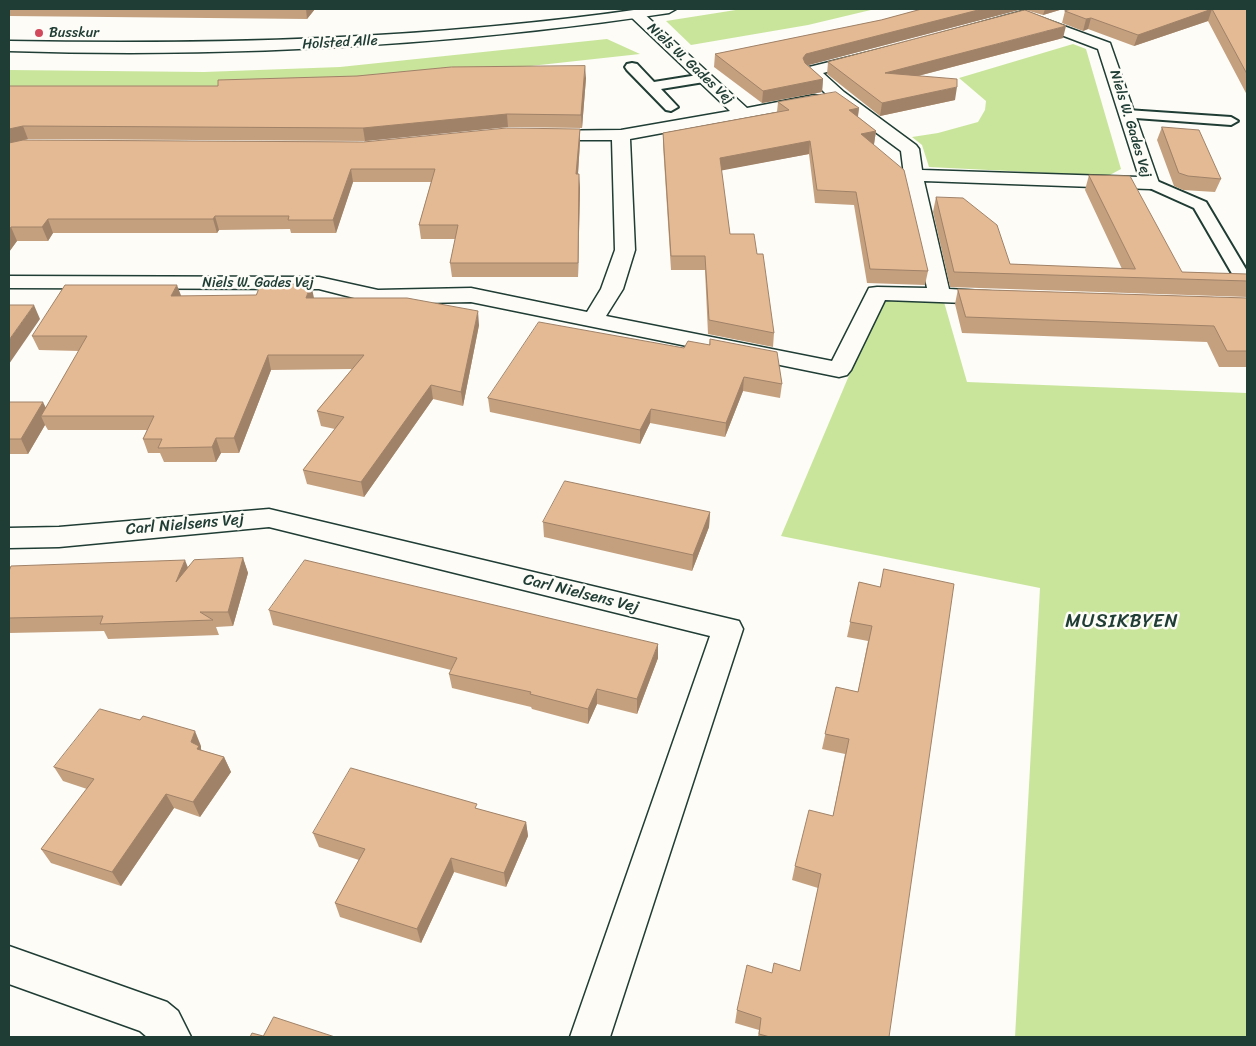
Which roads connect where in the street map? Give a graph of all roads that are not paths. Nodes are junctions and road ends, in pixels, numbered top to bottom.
1 (669, 9) edge
2 (1068, 13) edge
3 (636, 14) junction
4 (1044, 22) junction
5 (9, 46) edge
6 (632, 67) dead end
7 (704, 78) junction
8 (650, 86) junction
9 (838, 96) junction
10 (671, 107) dead end
11 (743, 114) junction
12 (1127, 114) junction
13 (1231, 121) dead end
14 (526, 134) edge
15 (621, 135) junction
16 (914, 175) junction
17 (1150, 183) junction
18 (1240, 273) edge
19 (9, 282) edge
20 (940, 296) junction
21 (1018, 298) edge
22 (592, 321) junction
23 (9, 538) edge
24 (9, 965) edge
25 (171, 1037) edge
26 (590, 1037) edge

1 - 3 street, Holsted Alle
2 - 4 street
3 - 5 street, Holsted Alle
3 - 7 street, Niels W. Gades Vej
4 - 9 street, Niels W. Gades Vej
4 - 12 street, Niels W. Gades Vej
6 - 8 lane
7 - 8 lane
7 - 11 street, Niels W. Gades Vej
8 - 10 lane
9 - 11 street, Niels W. Gades Vej
9 - 16 street, Niels W. Gades Vej
11 - 15 street, Niels W. Gades Vej
12 - 13 lane
12 - 17 street, Niels W. Gades Vej
14 - 15 street, Niels W. Gades Vej
15 - 22 street
16 - 17 street, Niels W. Gades Vej
16 - 20 street, Niels W. Gades Vej
17 - 18 lane
19 - 22 street, Niels W. Gades Vej
20 - 21 street, Niels W. Gades Vej
20 - 22 street, Niels W. Gades Vej
23 - 26 street, Carl Nielsens Vej
24 - 25 street

